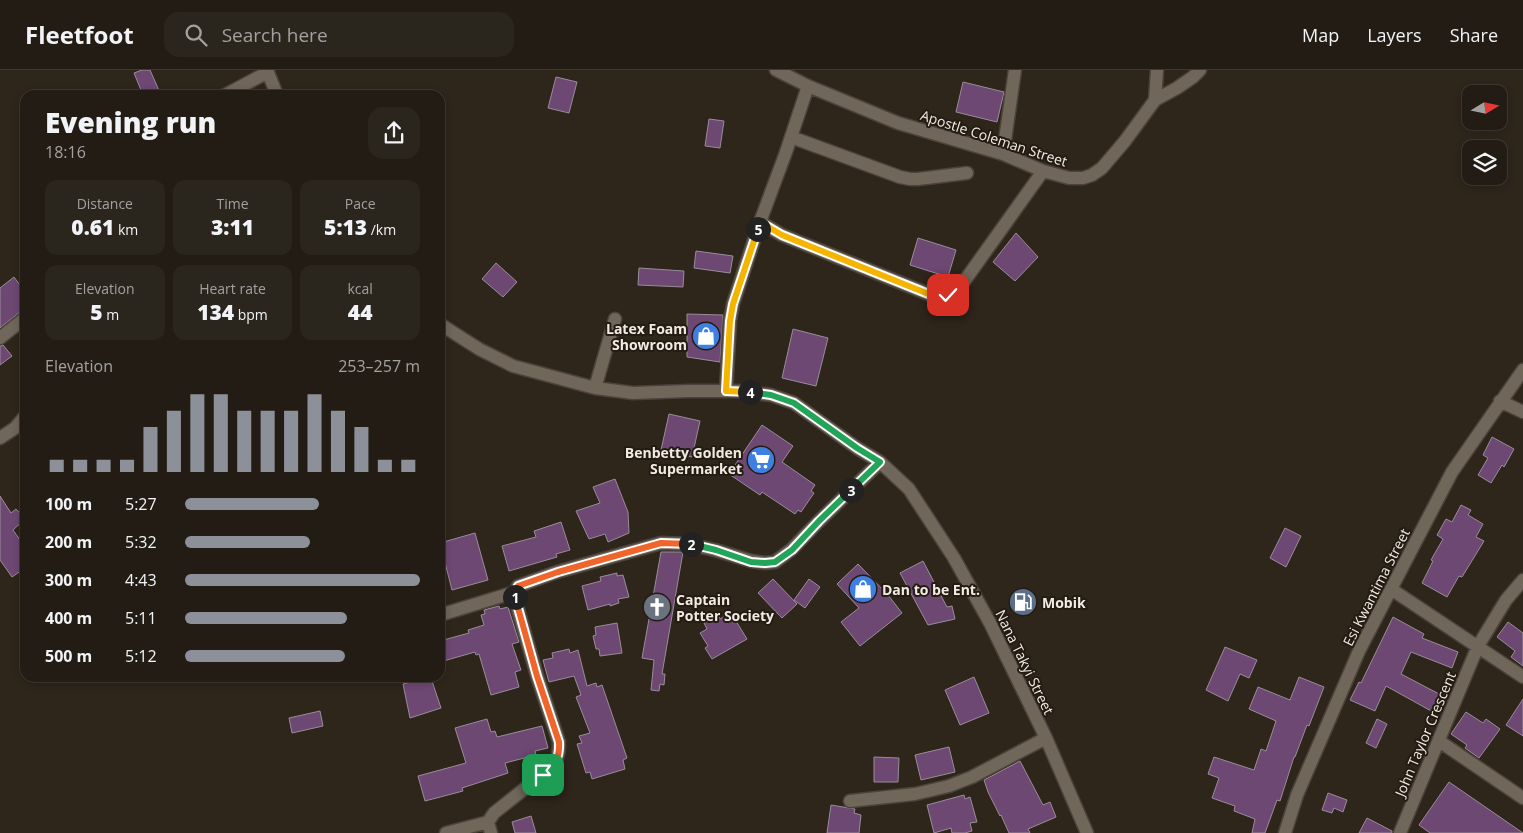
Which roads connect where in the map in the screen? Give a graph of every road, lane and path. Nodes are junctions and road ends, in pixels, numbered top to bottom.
1 (776, 70) edge
2 (1016, 70) edge
3 (1157, 70) edge
4 (1200, 70) edge
5 (267, 71) edge
6 (808, 86) junction
7 (234, 90) edge
8 (275, 90) edge
9 (1155, 100) junction
10 (791, 137) junction
11 (1003, 154) junction
12 (1043, 171) junction
13 (967, 173) dead end
14 (760, 222) junction
15 (615, 319) dead end
16 (20, 322) edge
17 (445, 327) edge
18 (0, 338) edge
19 (1523, 370) edge
20 (595, 388) junction
21 (726, 391) junction
22 (1500, 401) junction
23 (1523, 412) edge
24 (20, 421) edge
25 (0, 438) edge
26 (880, 462) junction
27 (1523, 580) edge
28 (1391, 589) junction
29 (515, 592) junction
30 (445, 613) edge
31 (1478, 646) junction
32 (1523, 677) edge
33 (1046, 738) junction
34 (1438, 740) junction
35 (1523, 798) edge
36 (850, 801) dead end
37 (490, 827) edge
38 (446, 833) edge
39 (1086, 833) edge
40 (1285, 833) edge
41 (1400, 833) edge

1 - 6 street, Apostle Coleman Street
2 - 11 street
3 - 9 street
4 - 9 street, Apostle Coleman Street
5 - 7 street
5 - 8 street
6 - 10 street
6 - 11 street, Apostle Coleman Street
9 - 12 street, Apostle Coleman Street
10 - 13 street
10 - 14 street
11 - 12 street, Apostle Coleman Street
12 - 14 street
14 - 21 street
15 - 20 street
16 - 18 street
17 - 20 street, Nana Takyi Street
19 - 22 street, Esi Kwantima Street
20 - 21 street, Nana Takyi Street
21 - 26 street, Nana Takyi Street
22 - 23 street
22 - 28 street, Esi Kwantima Street
24 - 25 street
26 - 29 street
26 - 33 street, Nana Takyi Street
27 - 31 street, John Taylor Crescent
28 - 31 street
28 - 40 street, Esi Kwantima Street
29 - 30 street
29 - 37 street
31 - 32 street
31 - 34 street, John Taylor Crescent
33 - 36 street
33 - 39 street, Nana Takyi Street
34 - 35 street
34 - 41 street, John Taylor Crescent
37 - 38 street

